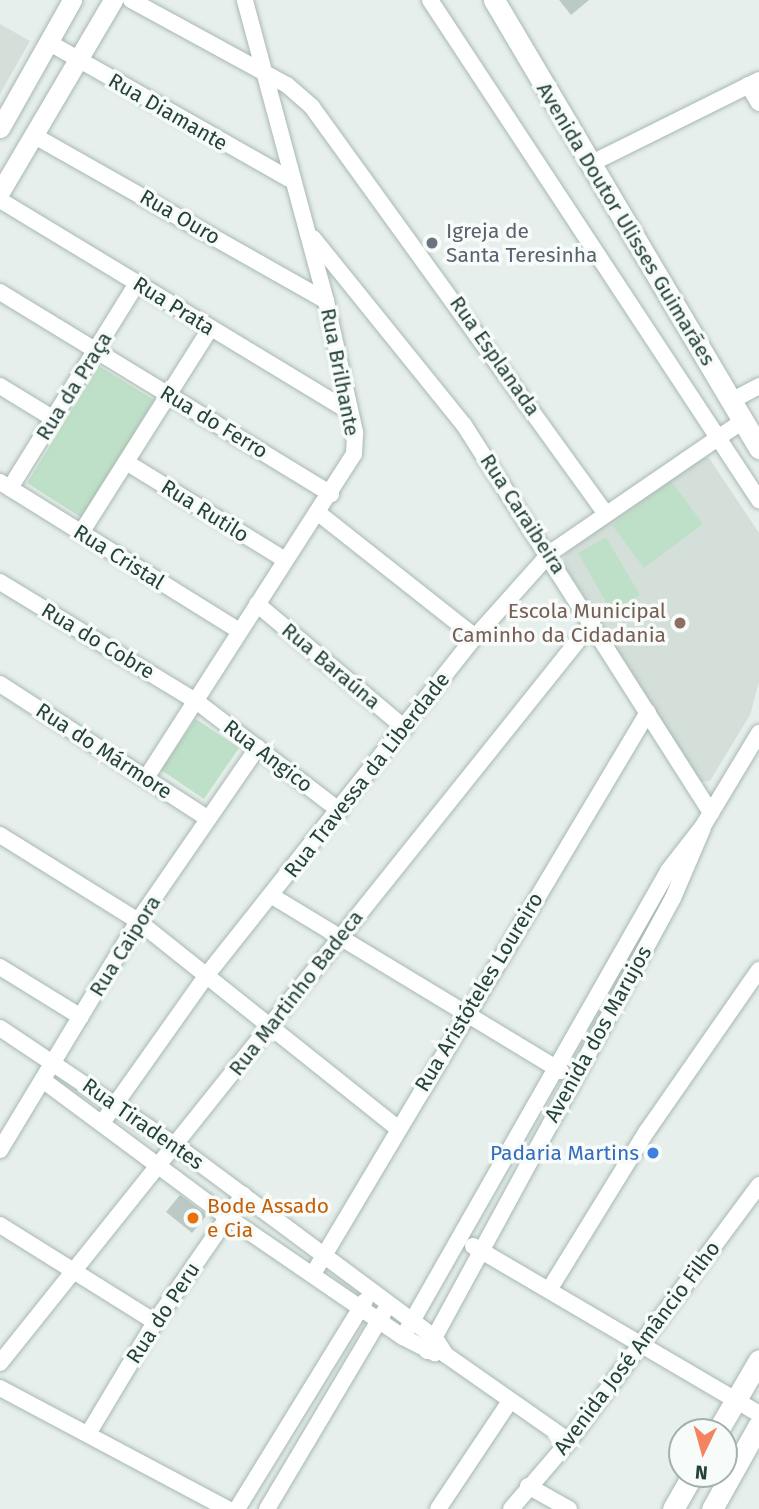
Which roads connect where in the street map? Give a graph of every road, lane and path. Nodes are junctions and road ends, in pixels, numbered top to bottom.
1 (72, 0) edge
2 (113, 0) edge
3 (131, 0) edge
4 (245, 0) edge
5 (430, 0) edge
6 (494, 0) edge
7 (48, 42) junction
8 (76, 59) junction
9 (269, 77) junction
10 (753, 82) edge
11 (759, 103) edge
12 (0, 128) edge
13 (33, 135) junction
14 (590, 164) junction
15 (289, 179) junction
16 (0, 192) edge
17 (0, 200) edge
18 (309, 233) junction
19 (137, 283) junction
20 (0, 292) edge
21 (326, 301) junction
22 (211, 328) junction
23 (97, 350) junction
24 (0, 386) edge
25 (759, 386) edge
26 (168, 394) junction
27 (732, 401) junction
28 (349, 411) junction
29 (54, 419) junction
30 (743, 421) junction
31 (717, 439) junction
32 (759, 448) edge
33 (126, 462) junction
34 (5, 485) edge
35 (331, 494) junction
36 (759, 500) edge
37 (317, 512) junction
38 (606, 514) junction
39 (81, 533) junction
40 (550, 553) junction
41 (285, 560) junction
42 (0, 582) edge
43 (257, 604) junction
44 (592, 623) junction
45 (239, 631) junction
46 (475, 637) junction
47 (0, 684) edge
48 (196, 701) junction
49 (648, 712) junction
50 (405, 728) junction
51 (759, 733) edge
52 (258, 747) junction
53 (146, 778) junction
54 (340, 811) junction
55 (207, 818) junction
56 (707, 820) junction
57 (0, 835) edge
58 (272, 897) junction
59 (138, 921) junction
60 (336, 938) junction
61 (0, 967) edge
62 (759, 970) edge
63 (206, 976) junction
64 (466, 1011) junction
65 (81, 1017) junction
66 (267, 1026) junction
67 (0, 1028) edge
68 (55, 1063) junction
69 (553, 1067) junction
70 (572, 1078) junction
71 (44, 1081) junction
72 (115, 1104) junction
73 (102, 1123) junction
74 (399, 1129) junction
75 (178, 1147) junction
76 (0, 1150) edge
77 (162, 1166) junction
78 (759, 1185) edge
79 (243, 1195) junction
80 (226, 1216) junction
81 (0, 1225) edge
82 (462, 1239) junction
83 (482, 1252) junction
84 (324, 1256) junction
85 (76, 1270) junction
86 (313, 1274) junction
87 (549, 1290) junction
88 (371, 1293) junction
89 (388, 1306) junction
90 (360, 1308) junction
91 (378, 1320) junction
92 (155, 1322) junction
93 (413, 1322) junction
94 (403, 1337) junction
95 (431, 1345) junction
96 (638, 1345) junction
97 (759, 1360) edge
98 (0, 1363) edge
99 (0, 1388) edge
100 (735, 1400) junction
101 (510, 1401) junction
102 (759, 1414) edge
103 (725, 1418) edge
104 (759, 1425) edge
105 (88, 1434) junction
106 (569, 1441) junction
107 (528, 1486) junction
108 (685, 1488) edge
109 (228, 1509) edge
110 (237, 1509) edge
111 (267, 1509) edge
112 (438, 1509) edge
113 (511, 1509) edge
114 (569, 1509) edge
115 (674, 1509) edge
116 (712, 1509) edge

1 - 7 street
2 - 8 street
3 - 9 street, Rua Esplanada
4 - 9 street, Rua Brilhante
5 - 31 street
6 - 14 main road, Avenida Doutor Ulisses Guimarães
7 - 8 street, Rua Diamante
7 - 12 street
8 - 13 street
8 - 15 street, Rua Diamante
9 - 15 street, Rua Brilhante
9 - 38 street, Rua Esplanada
10 - 11 street
10 - 14 street
13 - 16 street
13 - 21 street, Rua Ouro
14 - 27 main road, Avenida Doutor Ulisses Guimarães
15 - 18 street, Rua Brilhante
17 - 19 street, Rua Prata
18 - 21 street, Rua Brilhante
18 - 40 street, Rua Caraibeira
19 - 22 street, Rua Prata
19 - 23 street, Rua da Praça
20 - 23 street, Rua do Ferro
21 - 28 street, Rua Brilhante
22 - 26 street
22 - 28 street, Rua Prata
23 - 26 street, Rua do Ferro
23 - 29 street, Rua da Praça
24 - 29 street
25 - 27 street
26 - 33 street
26 - 35 street, Rua do Ferro
27 - 30 main road, Avenida Doutor Ulisses Guimarães
28 - 35 street, Rua Brilhante
29 - 34 street, Rua da Praça
30 - 31 street, Rua Travessa da Liberdade
30 - 32 main road, Avenida Doutor Ulisses Guimarães
31 - 36 street
31 - 38 street, Rua Travessa da Liberdade
33 - 39 street
33 - 41 street, Rua Rutilo
34 - 39 street, Rua Cristal
35 - 37 street, Rua Brilhante
37 - 41 street, Rua Brilhante
37 - 46 street
38 - 40 street, Rua Travessa da Liberdade
39 - 45 street, Rua Cristal
40 - 44 street, Rua Caraibeira
40 - 46 street, Rua Travessa da Liberdade
41 - 43 street, Rua Brilhante
42 - 48 street, Rua do Cobre
43 - 45 street, Rua Brilhante
43 - 50 street, Rua Baraúna
44 - 49 street, Rua Caraibeira
44 - 60 street, Rua Martinho Badeca
45 - 48 street, Rua Brilhante
46 - 50 street, Rua Travessa da Liberdade
47 - 53 street, Rua do Mármore
48 - 52 street, Rua Angico
48 - 53 street, Rua Brilhante
49 - 56 street, Rua Caraibeira
49 - 64 street, Rua Aristóteles Loureiro
50 - 54 street, Rua Travessa da Liberdade
51 - 56 street, Avenida dos Marujos
52 - 54 street, Rua Angico
52 - 55 street, Rua Caipora
53 - 55 street, Rua do Mármore
54 - 58 street, Rua Travessa da Liberdade
55 - 59 street, Rua Caipora
56 - 69 street, Avenida dos Marujos
56 - 70 street, Avenida dos Marujos
57 - 59 street
58 - 60 street
58 - 63 street, Rua Travessa da Liberdade
59 - 63 street
59 - 65 street, Rua Caipora
60 - 64 street
60 - 66 street, Rua Martinho Badeca
61 - 65 street
62 - 87 street
63 - 66 street
63 - 72 street, Rua Travessa da Liberdade
64 - 69 street
64 - 74 street, Rua Aristóteles Loureiro
65 - 68 street, Rua Caipora
66 - 74 street
66 - 75 street, Rua Martinho Badeca
67 - 68 street, Rua Tiradentes
68 - 71 street, Rua Caipora
68 - 72 street, Rua Tiradentes
69 - 70 street
69 - 82 street, Avenida dos Marujos
70 - 83 street, Avenida dos Marujos
71 - 73 street, Rua Tiradentes
71 - 76 street, Rua Caipora
72 - 73 street, Rua Travessa da Liberdade
72 - 75 street, Rua Tiradentes
73 - 77 street, Rua Tiradentes
74 - 84 street, Rua Aristóteles Loureiro
75 - 77 street, Rua Martinho Badeca
75 - 79 street, Rua Tiradentes
77 - 80 street, Rua Tiradentes
77 - 85 street, Rua Martinho Badeca
78 - 96 street, Avenida José Amâncio Filho
79 - 80 street, Rua do Peru
79 - 84 street, Rua Tiradentes
80 - 86 street, Rua Tiradentes
80 - 92 street, Rua do Peru
81 - 85 street
82 - 83 street
82 - 93 street, Avenida dos Marujos
83 - 87 street
83 - 95 street, Avenida dos Marujos
84 - 86 street, Rua Aristóteles Loureiro
84 - 88 street, Rua Tiradentes
85 - 92 street
85 - 98 street, Rua Martinho Badeca
86 - 90 street, Rua Tiradentes
87 - 96 street
88 - 89 street, Rua Tiradentes
88 - 90 street
89 - 91 street
89 - 93 street, Rua Tiradentes
90 - 91 street, Rua Tiradentes
90 - 110 street
91 - 94 street, Rua Tiradentes
91 - 111 street
92 - 105 street, Rua do Peru
93 - 94 street, Avenida dos Marujos
93 - 95 street, Rua Tiradentes
94 - 95 street, Rua Tiradentes
95 - 101 street, Rua Tiradentes
96 - 100 street
96 - 106 street, Avenida José Amâncio Filho
97 - 100 main road
99 - 105 street
100 - 102 street
100 - 103 main road
101 - 106 street, Rua Tiradentes
101 - 112 street
104 - 116 main road
105 - 109 street
106 - 107 street, Avenida José Amâncio Filho
107 - 113 street, Avenida José Amâncio Filho
107 - 114 street
108 - 115 main road

